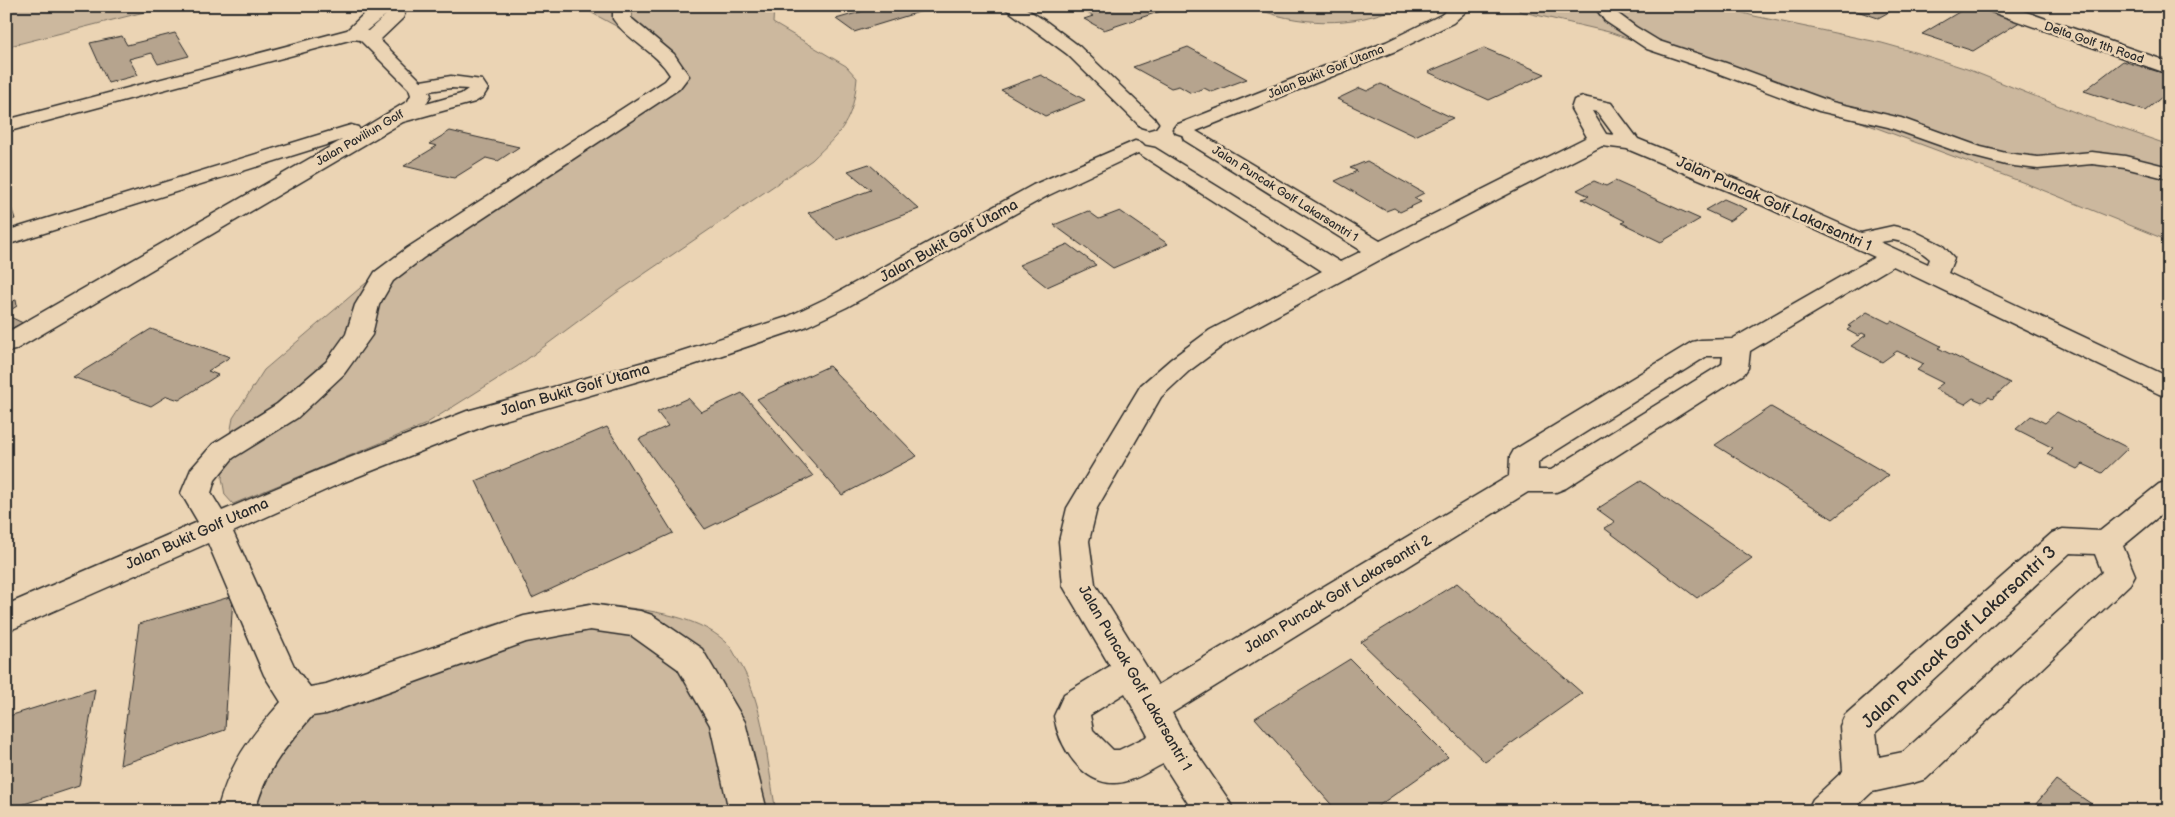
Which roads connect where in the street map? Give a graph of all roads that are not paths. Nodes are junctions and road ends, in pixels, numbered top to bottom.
1 (630, 6) edge
2 (1010, 6) edge
3 (1464, 6) edge
4 (1602, 6) edge
5 (1992, 6) edge
6 (2169, 68) edge
7 (417, 87) junction
8 (397, 117) junction
9 (1148, 123) junction
10 (6, 126) edge
11 (1187, 132) junction
12 (1599, 139) junction
13 (1631, 143) junction
14 (1141, 150) junction
15 (2169, 174) edge
16 (6, 238) edge
17 (1858, 241) junction
18 (1379, 252) junction
19 (1894, 256) junction
20 (1340, 272) junction
21 (1935, 276) junction
22 (6, 344) edge
23 (1737, 347) junction
24 (2169, 388) edge
25 (1523, 481) junction
26 (2169, 492) edge
27 (215, 525) junction
28 (2106, 543) junction
29 (6, 619) edge
30 (1131, 670) junction
31 (302, 703) junction
32 (1152, 707) junction
33 (1169, 743) junction
34 (1862, 777) junction
35 (236, 811) edge
36 (748, 811) edge
37 (1215, 811) edge
38 (1826, 811) edge

1 - 27 street
2 - 9 street
3 - 11 street, Jalan Bukit Golf Utama
4 - 15 street
5 - 6 street, Delta Golf 1th Road
7 - 8 street, Jalan Paviliun Golf
7 - 8 street
7 - 10 street
8 - 16 street
8 - 22 street, Jalan Paviliun Golf
9 - 11 street
9 - 14 street
11 - 14 street
11 - 18 street, Jalan Puncak Golf Lakarsantri 1
12 - 13 street, Jalan Puncak Golf Lakarsantri 1
12 - 13 street
12 - 18 street, Jalan Puncak Golf Lakarsantri 1
13 - 17 street, Jalan Puncak Golf Lakarsantri 1
14 - 20 street
14 - 27 street, Jalan Bukit Golf Utama
17 - 19 street, Jalan Puncak Golf Lakarsantri 1
17 - 21 street
18 - 20 street, Jalan Puncak Golf Lakarsantri 1
19 - 21 street, Jalan Puncak Golf Lakarsantri 1
19 - 23 street
20 - 30 street, Jalan Puncak Golf Lakarsantri 1
21 - 24 street, Jalan Puncak Golf Lakarsantri 1
23 - 25 street
23 - 25 street
25 - 32 street, Jalan Puncak Golf Lakarsantri 2
26 - 28 street
27 - 29 street, Jalan Bukit Golf Utama
27 - 31 street
28 - 34 street
28 - 34 street, Jalan Puncak Golf Lakarsantri 3
30 - 32 street, Jalan Puncak Golf Lakarsantri 1
30 - 33 street
31 - 35 street
31 - 36 street
32 - 33 street, Jalan Puncak Golf Lakarsantri 1
33 - 37 street, Jalan Puncak Golf Lakarsantri 1
34 - 38 street

